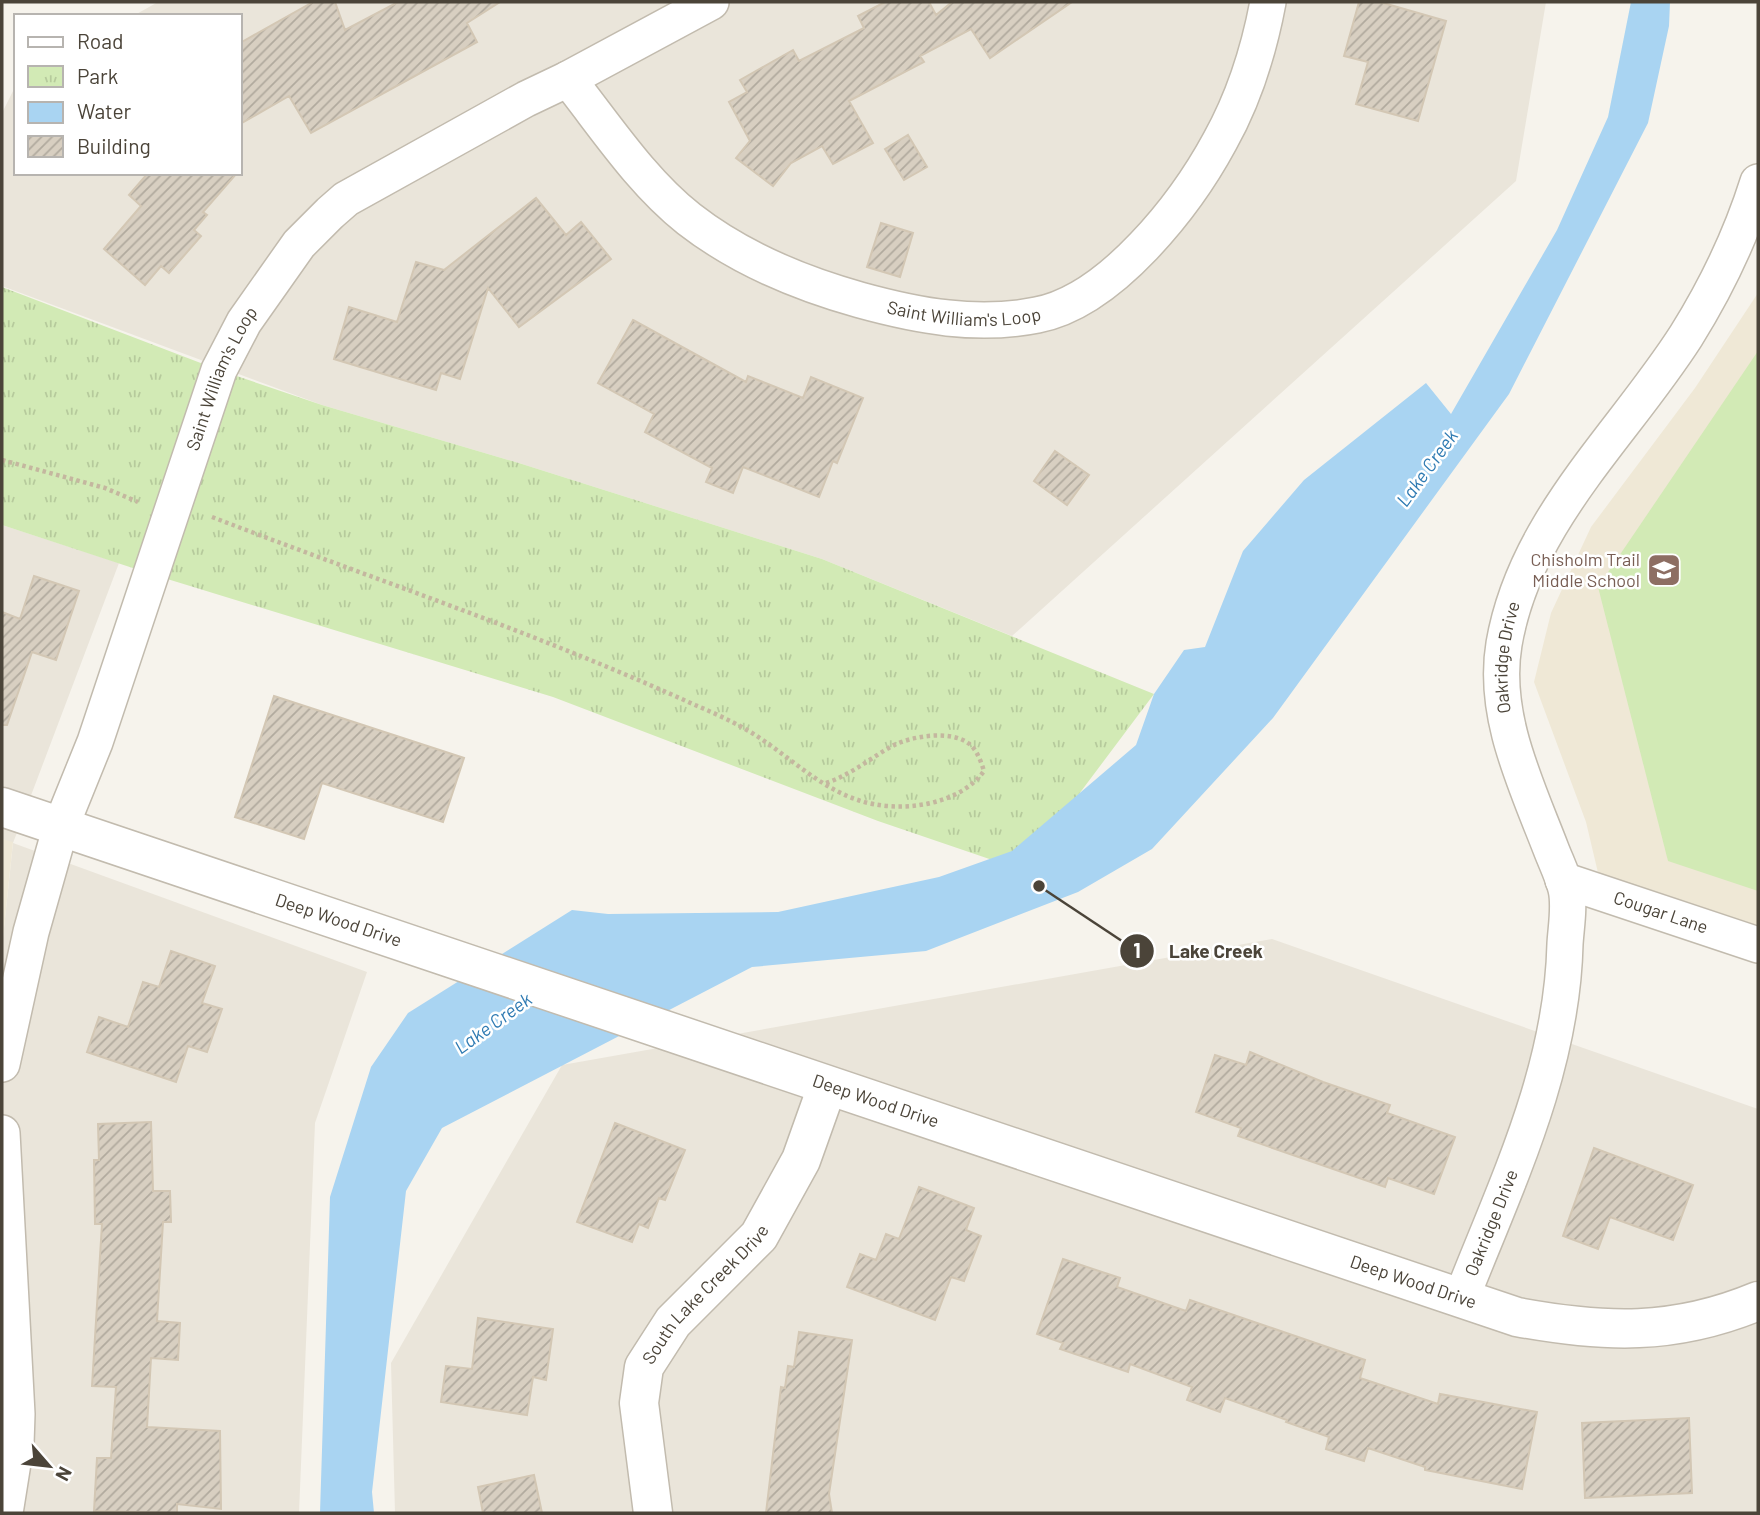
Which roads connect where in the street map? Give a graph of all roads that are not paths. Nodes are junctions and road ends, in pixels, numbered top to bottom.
1 (711, 2) edge
2 (1268, 2) edge
3 (568, 79) junction
4 (1758, 182) edge
5 (2, 807) edge
6 (61, 826) junction
7 (1563, 880) junction
8 (1758, 945) edge
9 (2, 1064) edge
10 (827, 1087) junction
11 (2, 1133) edge
12 (1461, 1299) junction
13 (1758, 1301) edge
14 (5, 1513) edge
15 (653, 1513) edge

1 - 3 street, Saint William's Loop
2 - 3 street, Saint William's Loop
3 - 6 street, Saint William's Loop
4 - 7 street, Oakridge Drive
5 - 6 street, Deep Wood Drive
6 - 9 street, Saint William's Loop
6 - 10 street, Deep Wood Drive
7 - 8 street, Cougar Lane
7 - 12 street, Oakridge Drive
10 - 12 street, Deep Wood Drive
10 - 15 street, South Lake Creek Drive
11 - 14 street
12 - 13 street, Deep Wood Drive

